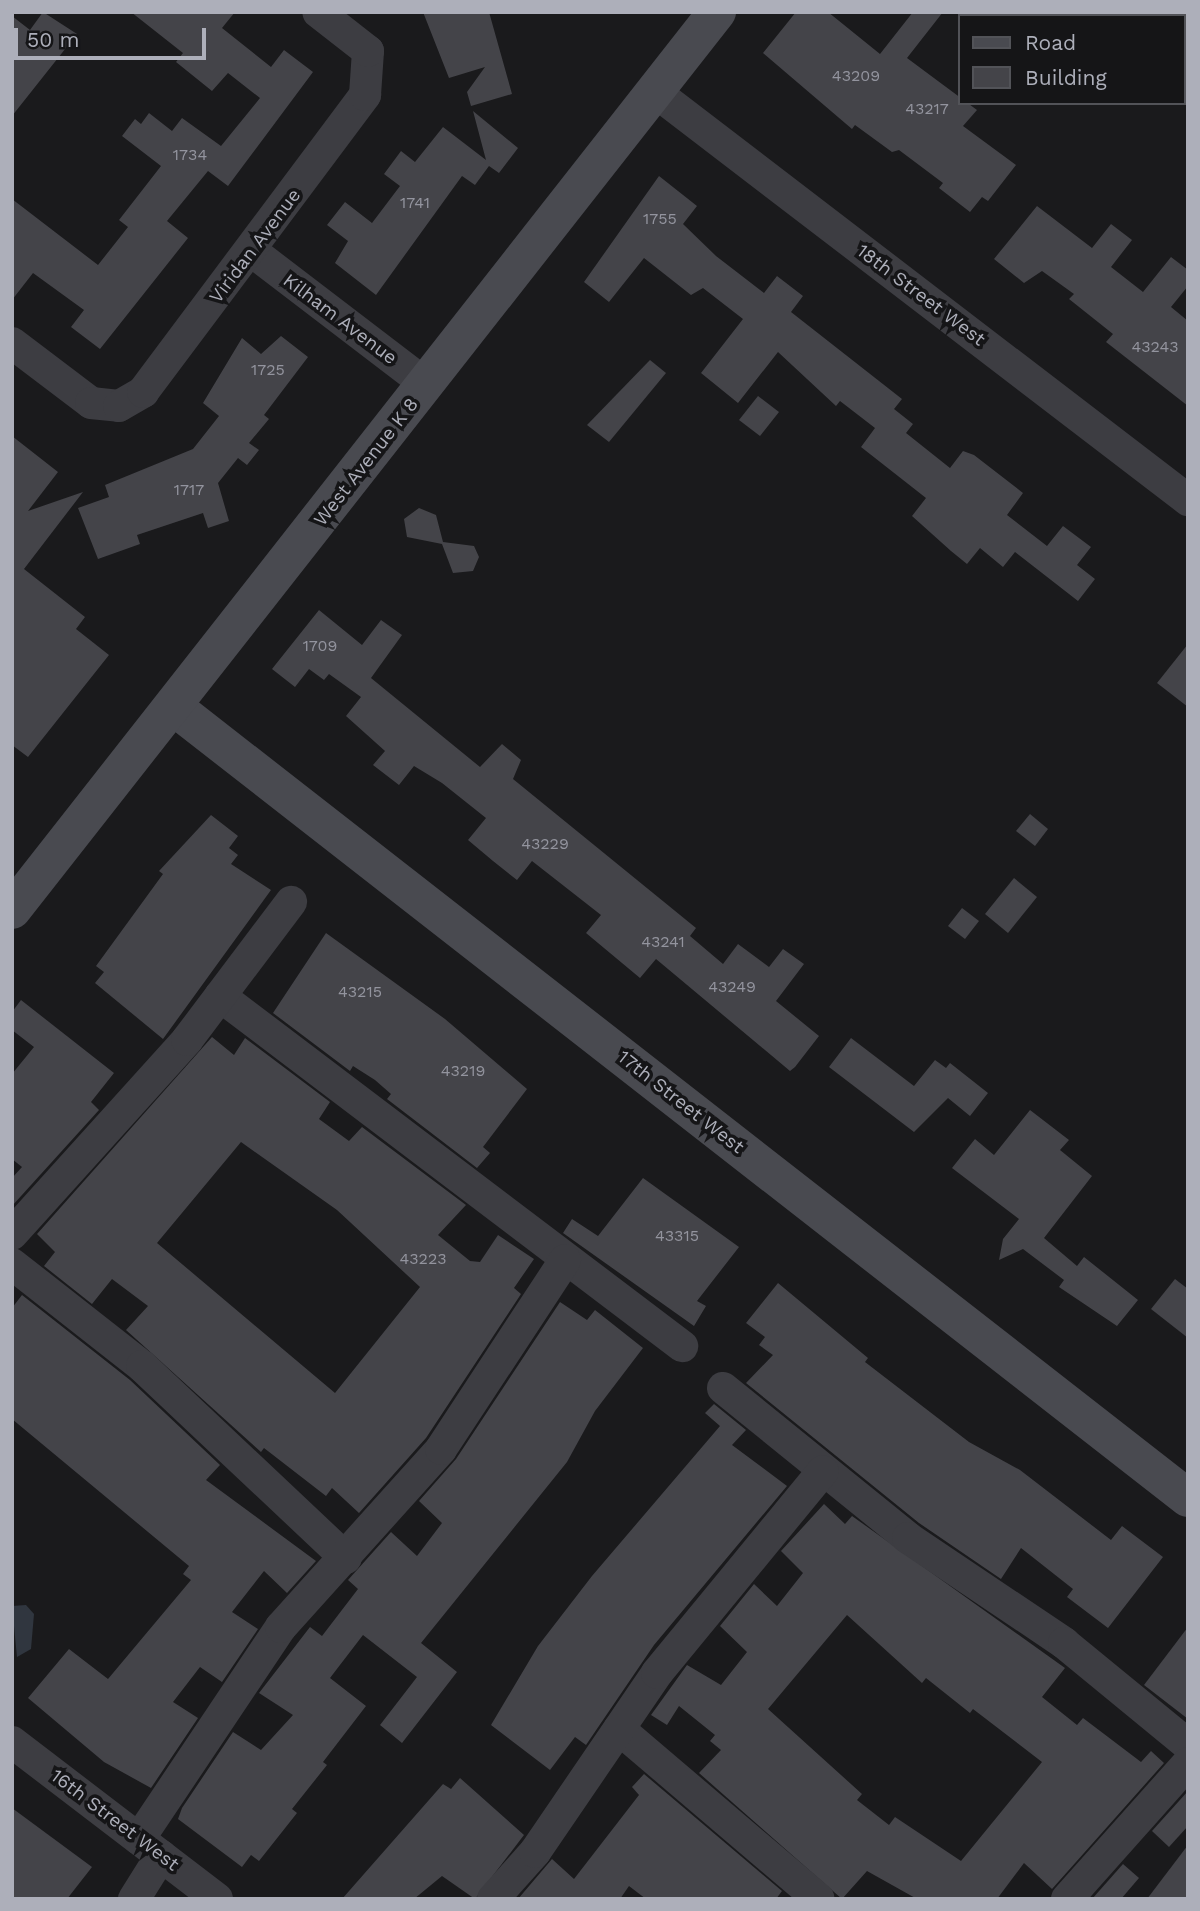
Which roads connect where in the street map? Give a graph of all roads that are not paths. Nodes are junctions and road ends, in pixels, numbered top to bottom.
1 (318, 12) edge
2 (717, 12) edge
3 (654, 92) junction
4 (253, 252) junction
5 (12, 343) edge
6 (427, 385) junction
7 (1188, 499) edge
8 (174, 707) junction
9 (291, 902) dead end
10 (12, 909) edge
11 (220, 996) junction
12 (12, 1234) edge
13 (565, 1260) junction
14 (12, 1264) edge
15 (682, 1346) dead end
16 (723, 1388) dead end
17 (823, 1471) junction
18 (1188, 1498) edge
19 (346, 1558) junction
20 (619, 1729) junction
21 (12, 1742) edge
22 (1188, 1745) edge
23 (1188, 1763) edge
24 (150, 1847) junction
25 (134, 1899) edge
26 (217, 1899) edge
27 (494, 1899) edge
28 (819, 1899) edge
29 (1067, 1899) edge

1 - 4 street, Viridan Avenue
2 - 3 street, West Avenue K 8
3 - 6 street, West Avenue K 8
3 - 7 street, 18th Street West
4 - 5 street, Viridan Avenue
4 - 6 street, Kilham Avenue
6 - 8 street, West Avenue K 8
8 - 10 street, West Avenue K 8
8 - 18 street, 17th Street West
9 - 11 street
11 - 12 street
11 - 13 street
13 - 15 street
13 - 19 street
14 - 19 street
16 - 17 street
17 - 20 street
17 - 22 street
19 - 24 street
20 - 27 street
20 - 28 street
21 - 24 street, 16th Street West
23 - 29 street
24 - 25 street
24 - 26 street, 16th Street West

